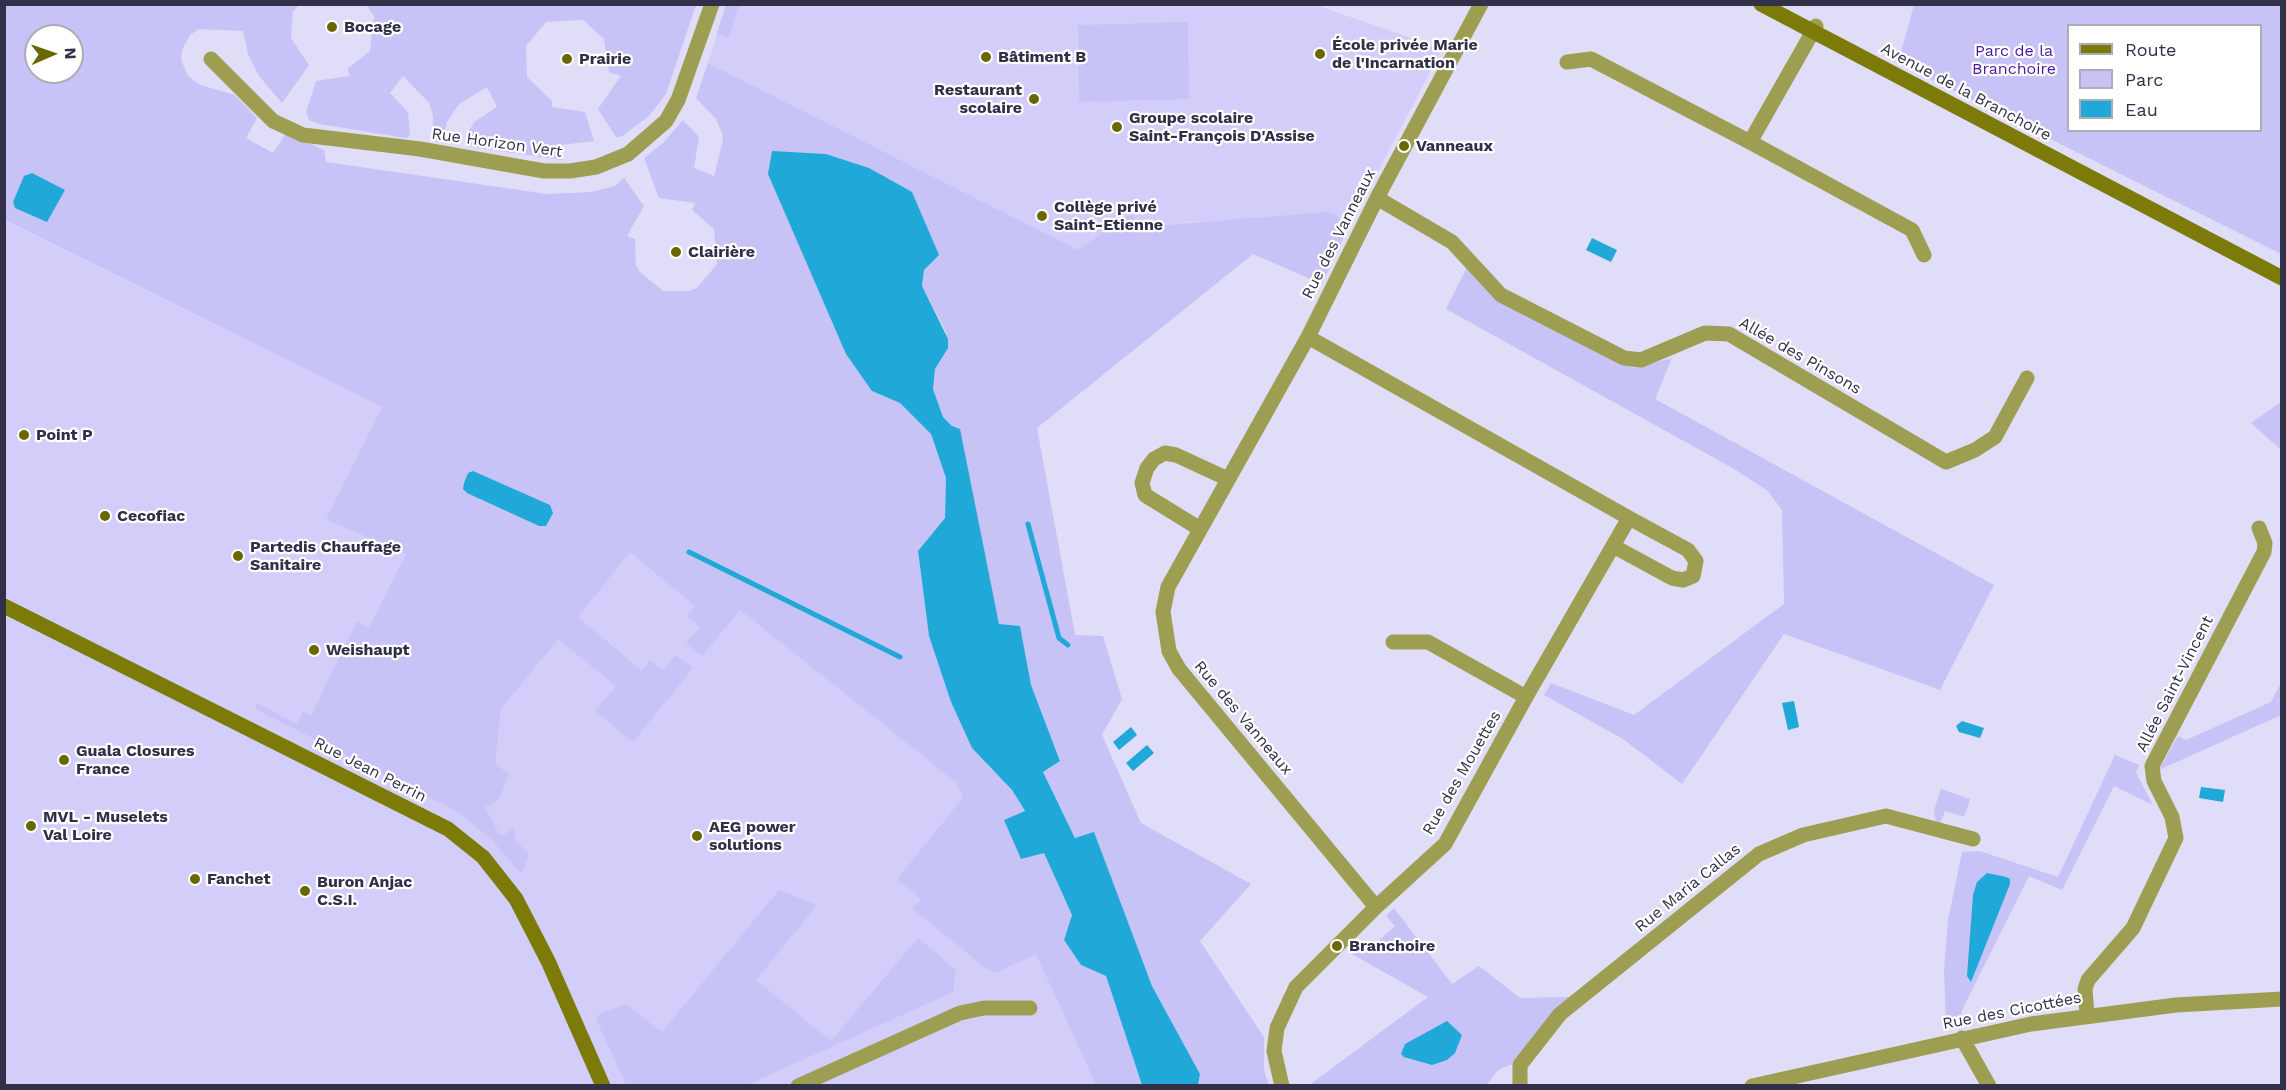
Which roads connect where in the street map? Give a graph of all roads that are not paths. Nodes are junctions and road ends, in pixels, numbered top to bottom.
1 (712, 4) edge
2 (1481, 4) edge
3 (1761, 4) edge
4 (1814, 29) junction
5 (211, 59) dead end
6 (1567, 62) dead end
7 (1750, 142) junction
8 (1377, 198) junction
9 (1924, 255) dead end
10 (2282, 278) edge
11 (1308, 338) junction
12 (2027, 378) dead end
13 (1228, 479) junction
14 (1629, 518) junction
15 (2259, 528) dead end
16 (1200, 529) junction
17 (1613, 546) junction
18 (4, 606) edge
19 (1393, 642) dead end
20 (1526, 697) junction
21 (1973, 839) dead end
22 (1376, 907) junction
23 (2282, 999) edge
24 (1029, 1008) dead end
25 (2087, 1015) junction
26 (1962, 1038) junction
27 (603, 1086) edge
28 (798, 1086) edge
29 (1282, 1086) edge
30 (1520, 1086) edge
31 (1752, 1086) edge
32 (1989, 1086) edge

1 - 5 street, Rue Horizon Vert
2 - 8 street, Rue des Vanneaux
3 - 4 street, Avenue de la Branchoire
4 - 7 street
4 - 10 street, Avenue de la Branchoire
6 - 7 street
7 - 9 street
8 - 11 street, Rue des Vanneaux
8 - 12 street, Allée des Pinsons
11 - 13 street, Rue des Vanneaux
11 - 14 street
13 - 16 street, Rue des Vanneaux
13 - 16 street
14 - 17 street, Rue des Mouettes
14 - 17 street
15 - 25 street, Allée Saint-Vincent
16 - 22 street, Rue des Vanneaux
17 - 20 street, Rue des Mouettes
18 - 27 street, Rue Jean Perrin
19 - 20 street
20 - 22 street, Rue des Mouettes
21 - 30 street, Rue Maria Callas
22 - 29 street, Rue des Mouettes
23 - 25 street, Rue des Cicottées
24 - 28 street
25 - 26 street, Rue des Cicottées
26 - 31 street, Rue des Cicottées
26 - 32 street

